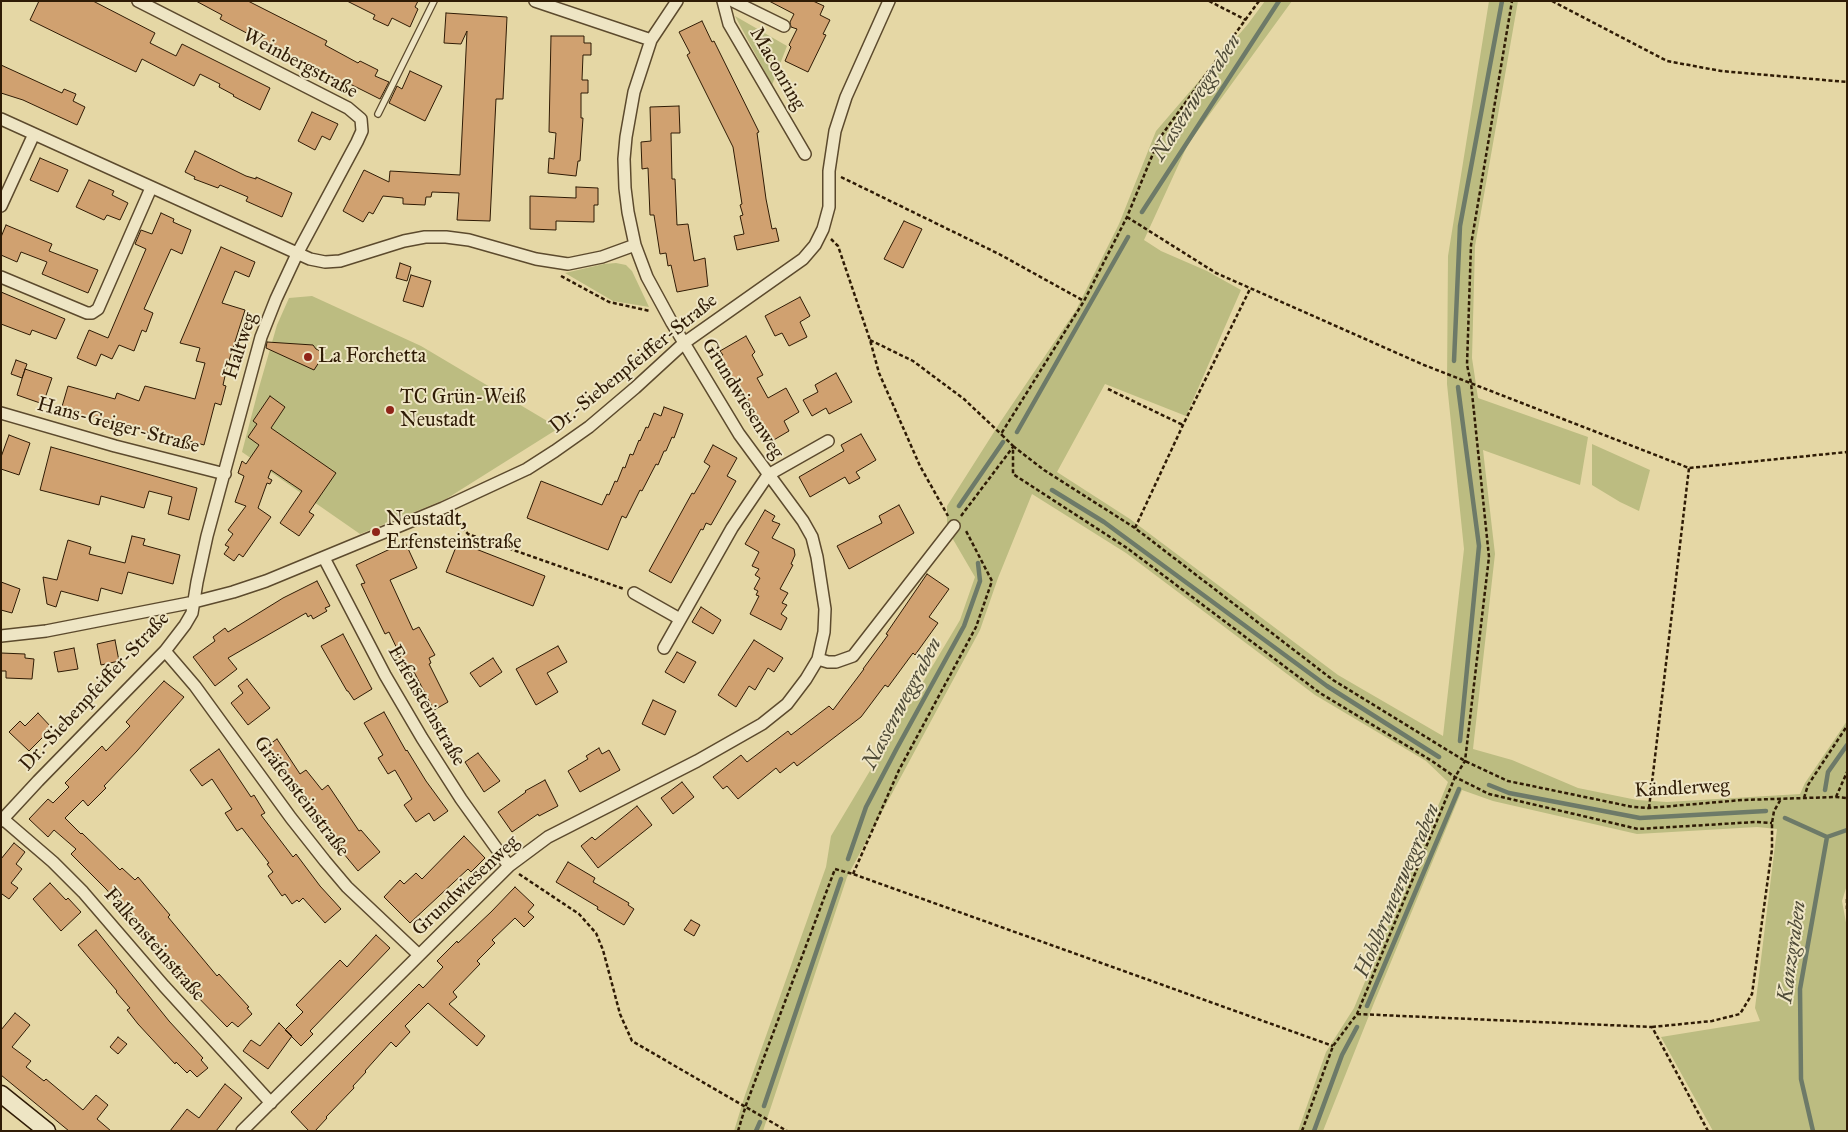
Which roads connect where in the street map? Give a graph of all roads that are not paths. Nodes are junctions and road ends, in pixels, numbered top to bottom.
1 (138, 1) edge
2 (434, 1) edge
3 (535, 1) edge
4 (677, 1) edge
5 (723, 1) edge
6 (733, 1) edge
7 (890, 1) edge
8 (784, 26) dead end
9 (651, 40) junction
10 (378, 114) dead end
11 (1, 119) edge
12 (34, 134) junction
13 (805, 154) dead end
14 (151, 188) junction
15 (1, 206) edge
16 (635, 244) junction
17 (297, 254) junction
18 (1, 277) edge
19 (684, 343) junction
20 (1, 413) edge
21 (828, 441) dead end
22 (225, 474) junction
23 (768, 475) junction
24 (954, 526) road end
25 (324, 558) junction
26 (634, 593) road end
27 (194, 602) junction
28 (680, 620) junction
29 (1, 636) edge
30 (664, 648) dead end
31 (166, 651) junction
32 (818, 659) junction
33 (2, 820) edge
34 (509, 866) junction
35 (420, 955) junction
36 (1, 1094) edge
37 (270, 1103) junction
38 (47, 1131) edge
39 (242, 1131) edge

1 - 17 street, Weinbergstraße
2 - 10 lane
3 - 9 street
4 - 9 street
5 - 13 street, Maconring
6 - 8 street, Maconring
7 - 19 street, Dr.-Siebenpfeiffer-Straße
9 - 16 street, Grundwiesenweg
11 - 12 street
12 - 14 street
12 - 15 street
14 - 17 street
14 - 18 street
16 - 17 street
16 - 19 street, Grundwiesenweg
17 - 22 street, Haltweg
19 - 23 street, Grundwiesenweg
19 - 25 street, Dr.-Siebenpfeiffer-Straße
20 - 22 street, Hans-Geiger-Straße
21 - 23 street
22 - 27 street, Haltweg
23 - 28 street
23 - 32 street, Grundwiesenweg
24 - 32 street
25 - 27 street, Dr.-Siebenpfeiffer-Straße
25 - 34 street, Erfensteinstraße
26 - 28 street
27 - 29 street
27 - 31 street, Dr.-Siebenpfeiffer-Straße
28 - 30 street
31 - 33 street, Dr.-Siebenpfeiffer-Straße
31 - 35 street, Gräfensteinstraße
32 - 34 street, Grundwiesenweg
33 - 37 street, Falkensteinstraße
34 - 35 street, Grundwiesenweg
35 - 37 street, Grundwiesenweg
36 - 38 street
37 - 39 street, Grundwiesenweg

